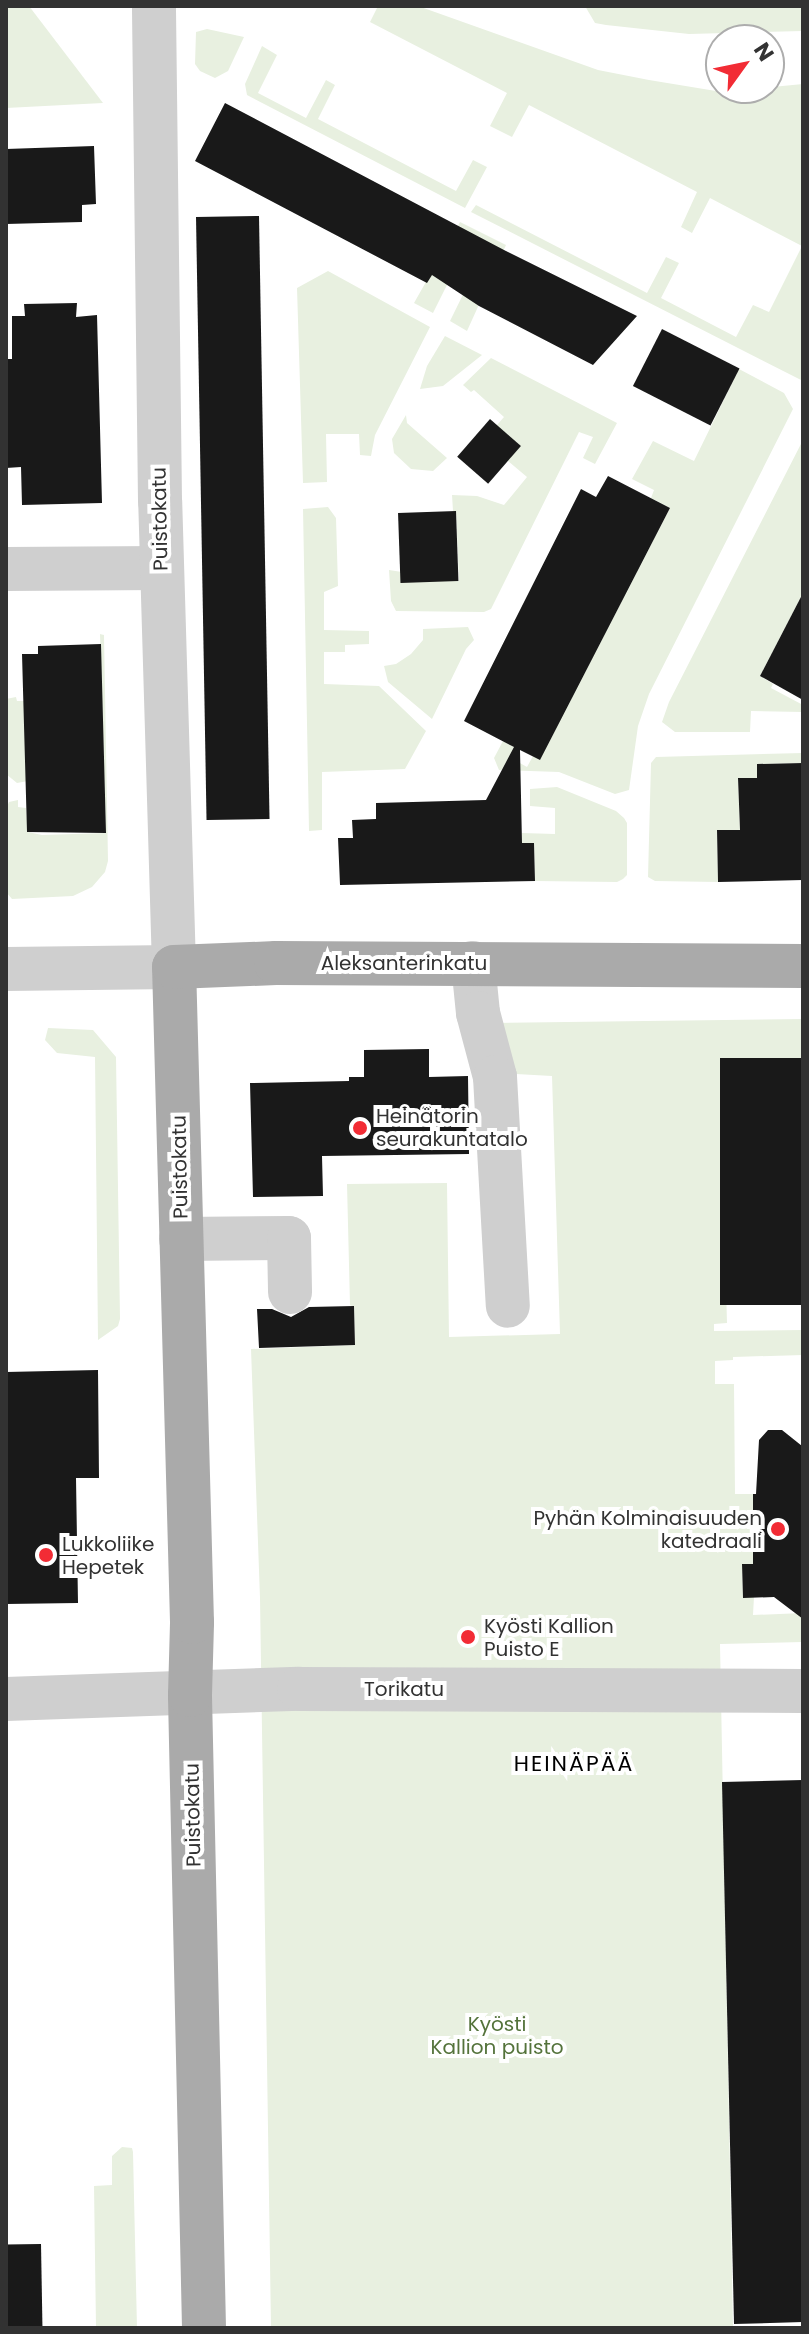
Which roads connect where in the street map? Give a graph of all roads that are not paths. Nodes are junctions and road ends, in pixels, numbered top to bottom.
1 (154, 6) edge
2 (161, 568) junction
3 (6, 569) edge
4 (473, 963) junction
5 (803, 966) edge
6 (174, 967) junction
7 (6, 969) edge
8 (181, 1239) junction
9 (290, 1292) dead end
10 (508, 1306) dead end
11 (803, 1691) edge
12 (190, 1695) junction
13 (6, 1699) edge
14 (204, 2328) edge

1 - 2 street, Puistokatu
2 - 3 street
2 - 6 street, Puistokatu
4 - 5 main road, Aleksanterinkatu
4 - 6 main road, Aleksanterinkatu
4 - 10 street
6 - 7 street, Aleksanterinkatu
6 - 8 main road, Puistokatu
8 - 9 street
8 - 12 main road, Puistokatu
11 - 12 street, Torikatu
12 - 13 street, Torikatu
12 - 14 main road, Puistokatu

